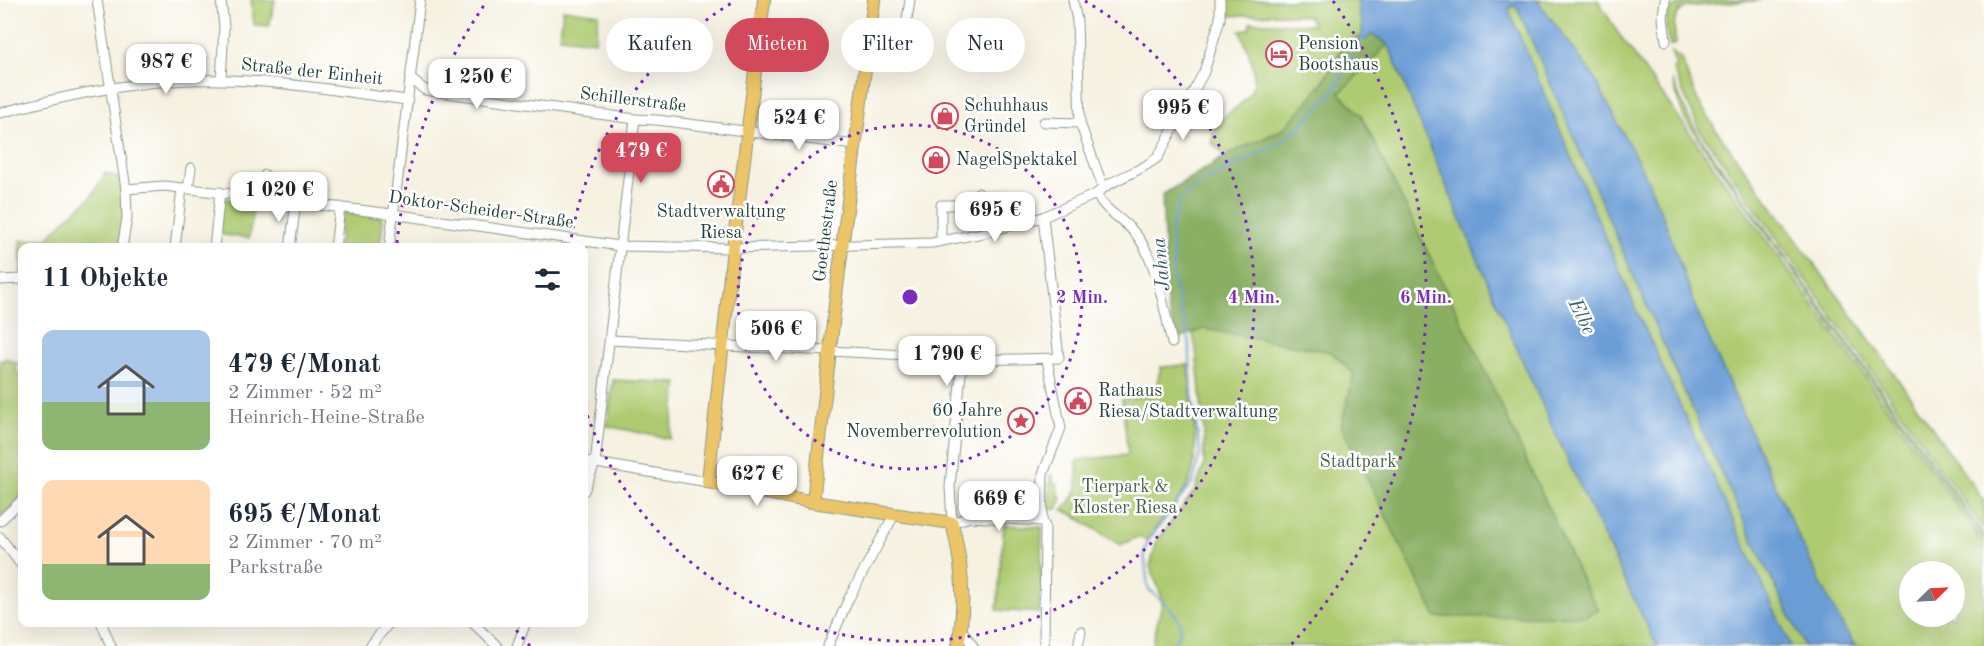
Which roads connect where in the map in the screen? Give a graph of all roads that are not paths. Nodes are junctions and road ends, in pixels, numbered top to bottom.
1 (97, 0) edge
2 (221, 0) edge
3 (420, 0) edge
4 (764, 0) edge
5 (874, 0) edge
6 (910, 0) edge
7 (1073, 0) edge
8 (1220, 0) edge
9 (1665, 0) edge
10 (872, 18) edge
11 (907, 18) edge
12 (1666, 41) dead end
13 (864, 72) edge
14 (411, 79) junction
15 (221, 80) junction
16 (110, 89) junction
17 (407, 100) junction
18 (0, 113) edge
19 (635, 119) junction
20 (1044, 122) dead end
21 (1080, 123) junction
22 (748, 130) junction
23 (855, 145) junction
24 (191, 168) dead end
25 (265, 175) dead end
26 (185, 188) junction
27 (126, 189) junction
28 (1100, 190) junction
29 (220, 192) junction
30 (978, 193) dead end
31 (264, 198) junction
32 (296, 202) junction
33 (340, 207) junction
34 (392, 214) junction
35 (1043, 217) junction
36 (941, 241) junction
37 (123, 243) edge
38 (176, 243) edge
39 (215, 243) edge
40 (291, 243) edge
41 (336, 243) edge
42 (389, 243) edge
43 (844, 245) junction
44 (620, 246) junction
45 (733, 248) junction
46 (18, 279) edge
47 (0, 280) edge
48 (610, 340) junction
49 (1172, 343) dead end
50 (723, 345) junction
51 (831, 351) junction
52 (1047, 360) junction
53 (962, 363) junction
54 (588, 462) edge
55 (595, 463) junction
56 (588, 481) edge
57 (708, 482) junction
58 (813, 502) junction
59 (18, 504) edge
60 (894, 515) junction
61 (0, 521) edge
62 (1042, 521) junction
63 (952, 523) junction
64 (0, 537) edge
65 (18, 561) edge
66 (103, 627) edge
67 (386, 627) edge
68 (477, 627) edge
69 (524, 627) edge
70 (961, 629) junction
71 (1081, 631) dead end
72 (111, 646) edge
73 (370, 646) edge
74 (497, 646) edge
75 (516, 646) edge
76 (828, 646) edge
77 (958, 646) edge
78 (973, 646) edge
79 (1044, 646) edge
80 (1078, 646) edge

1 - 16 street
2 - 15 street
3 - 14 street
4 - 22 main road
5 - 10 main road, Goethestraße
6 - 11 street
7 - 21 street
8 - 28 street, Doktor-Scheider-Straße
9 - 12 street
13 - 23 main road, Goethestraße
14 - 17 street
14 - 19 street, Schillerstraße
15 - 16 street, Straße der Einheit
15 - 17 street, Straße der Einheit
16 - 18 street, Straße der Einheit
16 - 27 street
17 - 34 street
19 - 22 street, Schillerstraße
19 - 44 street
20 - 21 street
21 - 28 street
22 - 23 street, Schillerstraße
22 - 45 main road
23 - 43 main road, Goethestraße
24 - 26 street
25 - 31 street
26 - 27 street, Doktor-Scheider-Straße
26 - 29 street, Doktor-Scheider-Straße
26 - 38 street
27 - 37 street
28 - 35 street, Doktor-Scheider-Straße
28 - 49 street
29 - 31 street, Doktor-Scheider-Straße
29 - 39 street
30 - 36 street
31 - 32 street, Doktor-Scheider-Straße
32 - 33 street, Doktor-Scheider-Straße
32 - 40 street
33 - 34 street, Doktor-Scheider-Straße
33 - 41 street
34 - 42 street
34 - 44 street, Doktor-Scheider-Straße
35 - 36 street, Doktor-Scheider-Straße
35 - 52 street
36 - 43 street, Doktor-Scheider-Straße
43 - 45 street, Doktor-Scheider-Straße
43 - 51 main road, Goethestraße
44 - 45 street, Doktor-Scheider-Straße
44 - 48 street
45 - 50 main road
46 - 47 street
48 - 50 street
48 - 55 street
50 - 51 street
50 - 57 main road
51 - 53 street
51 - 58 main road, Goethestraße
52 - 53 street
52 - 62 street
53 - 63 street
54 - 55 street
55 - 56 street
55 - 57 street
57 - 58 main road
58 - 60 main road
59 - 61 street
60 - 63 main road
60 - 76 street
62 - 63 street
62 - 79 street
63 - 70 main road
64 - 65 street
66 - 72 street
67 - 73 street
68 - 74 street
69 - 75 street
70 - 77 main road
70 - 78 street
71 - 80 street

